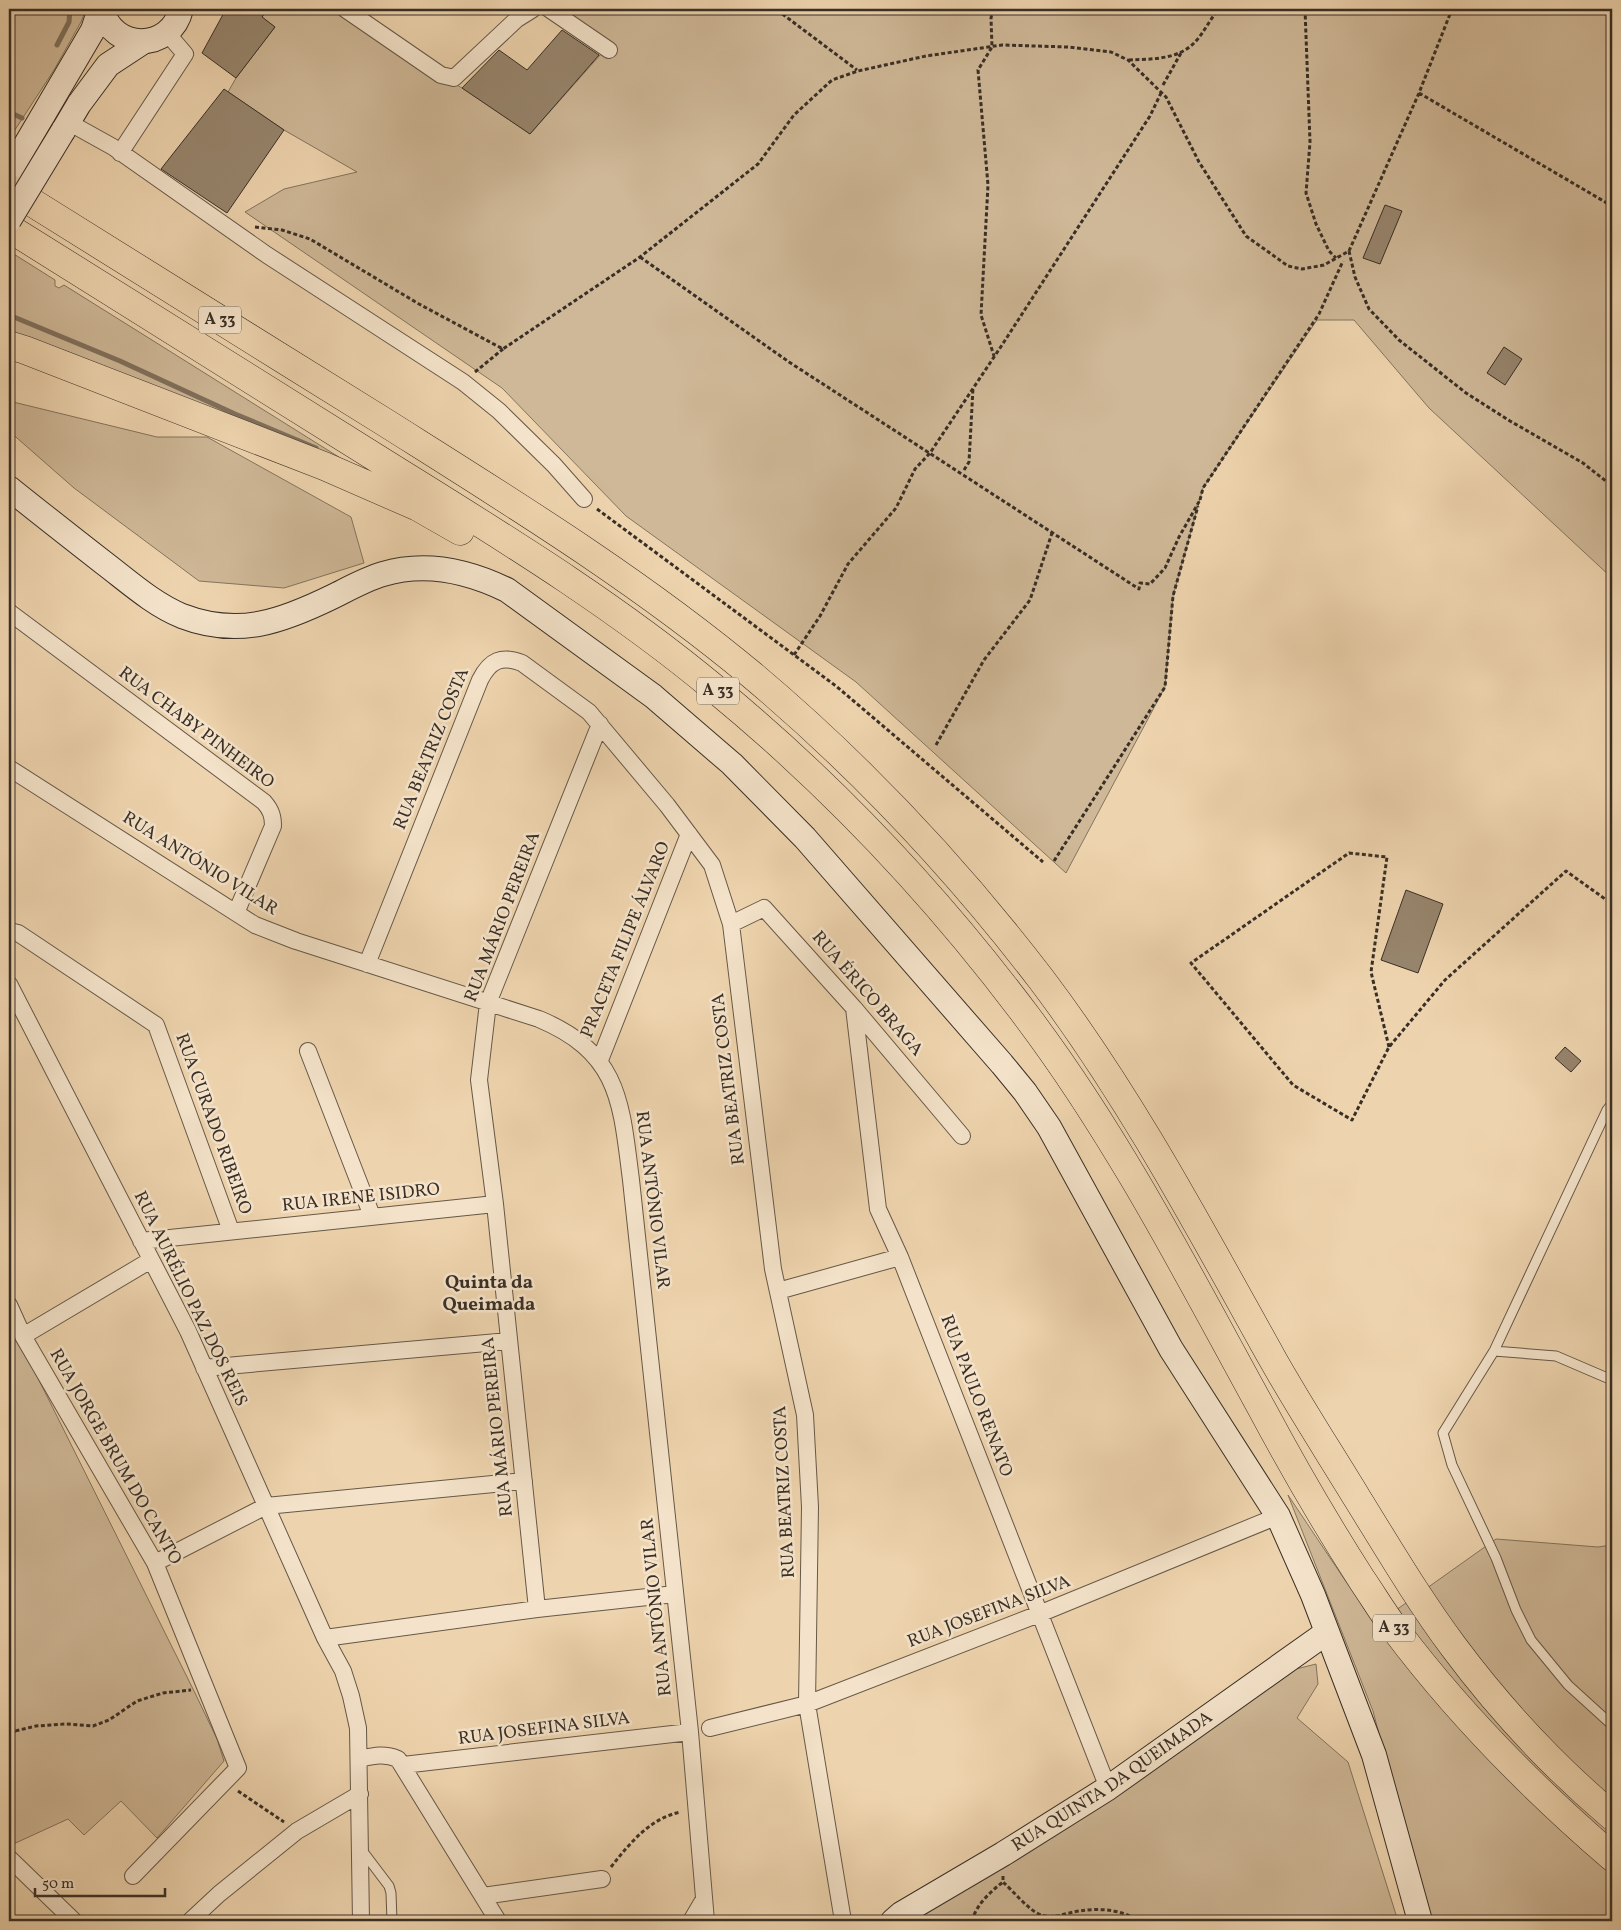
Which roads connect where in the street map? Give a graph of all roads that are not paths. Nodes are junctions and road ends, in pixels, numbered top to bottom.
1 (101, 9) edge
2 (181, 9) edge
3 (345, 9) edge
4 (533, 9) edge
5 (550, 9) edge
6 (167, 32) junction
7 (143, 42) junction
8 (610, 50) dead end
9 (66, 126) junction
10 (120, 152) junction
11 (9, 174) edge
12 (9, 188) edge
13 (9, 220) edge
14 (9, 228) edge
15 (9, 346) edge
16 (432, 452) junction
17 (9, 488) edge
18 (584, 499) road end
19 (9, 612) edge
20 (600, 724) junction
21 (9, 768) edge
22 (689, 834) junction
23 (236, 912) junction
24 (731, 924) junction
25 (9, 930) edge
26 (367, 964) junction
27 (995, 975) junction
28 (9, 984) edge
29 (488, 1003) junction
30 (854, 1008) junction
31 (308, 1051) dead end
32 (600, 1060) junction
33 (1612, 1104) edge
34 (962, 1136) dead end
35 (495, 1204) junction
36 (372, 1216) junction
37 (231, 1231) junction
38 (141, 1241) junction
39 (900, 1257) junction
40 (151, 1260) junction
41 (778, 1291) junction
42 (9, 1305) edge
43 (24, 1336) junction
44 (509, 1341) junction
45 (1494, 1351) junction
46 (204, 1368) junction
47 (1612, 1380) edge
48 (524, 1481) junction
49 (266, 1506) junction
50 (1278, 1516) junction
51 (155, 1563) junction
52 (675, 1594) junction
53 (537, 1609) junction
54 (1039, 1614) junction
55 (1326, 1633) junction
56 (325, 1638) junction
57 (808, 1704) junction
58 (1612, 1725) edge
59 (710, 1728) dead end
60 (690, 1732) junction
61 (359, 1759) junction
62 (403, 1766) junction
63 (1108, 1788) junction
64 (360, 1794) junction
65 (1612, 1816) edge
66 (360, 1848) junction
67 (1612, 1857) edge
68 (9, 1858) edge
69 (133, 1876) dead end
70 (602, 1879) road end
71 (483, 1896) junction
72 (704, 1899) junction
73 (74, 1921) edge
74 (190, 1921) edge
75 (361, 1921) edge
76 (392, 1921) edge
77 (498, 1921) edge
78 (691, 1921) edge
79 (706, 1921) edge
80 (843, 1921) edge
81 (893, 1921) edge
82 (1420, 1921) edge

1 - 7 street
1 - 11 street
2 - 6 street
3 - 4 street
5 - 8 street
6 - 7 street
6 - 10 street
7 - 9 street
9 - 10 street
9 - 13 street, bridge
10 - 18 street
11 - 16 highway
12 - 16 highway, A 33
14 - 27 highway, A 33
15 - 27 highway
16 - 65 highway, A 33
17 - 50 street
19 - 23 street, RUA CHABY PINHEIRO
20 - 22 street, RUA BEATRIZ COSTA
20 - 26 street, RUA BEATRIZ COSTA
20 - 29 street, RUA MÁRIO PEREIRA
21 - 23 street, RUA ANTÓNIO VILAR
22 - 24 street, RUA BEATRIZ COSTA
22 - 32 street, PRACETA FILIPE ÁLVARO
23 - 26 street, RUA ANTÓNIO VILAR
24 - 30 street, RUA ÉRICO BRAGA
24 - 41 street, RUA BEATRIZ COSTA
25 - 37 street, RUA CURADO RIBEIRO
26 - 29 street, RUA ANTÓNIO VILAR
27 - 67 highway, A 33
28 - 38 street, RUA AURÉLIO PAZ DOS REIS
29 - 32 street, RUA ANTÓNIO VILAR
29 - 35 street, RUA MÁRIO PEREIRA
30 - 34 street, RUA ÉRICO BRAGA
30 - 39 street, RUA PAULO RENATO
31 - 36 street
32 - 52 street, RUA ANTÓNIO VILAR
33 - 45 lane
35 - 36 street, RUA IRENE ISIDRO
35 - 44 street, RUA MÁRIO PEREIRA
36 - 37 street, RUA IRENE ISIDRO
37 - 38 street, RUA IRENE ISIDRO
38 - 40 street, RUA AURÉLIO PAZ DOS REIS
39 - 41 street
39 - 54 street, RUA PAULO RENATO
40 - 43 street
40 - 46 street, RUA AURÉLIO PAZ DOS REIS
41 - 57 street, RUA BEATRIZ COSTA
42 - 43 street, RUA JORGE BRUM DO CANTO
43 - 51 street, RUA JORGE BRUM DO CANTO
44 - 46 street
44 - 48 street, RUA MÁRIO PEREIRA
45 - 47 lane
45 - 58 lane
46 - 49 street, RUA AURÉLIO PAZ DOS REIS
48 - 49 street
48 - 53 street, RUA MÁRIO PEREIRA
49 - 51 street
49 - 56 street, RUA AURÉLIO PAZ DOS REIS
50 - 54 street, RUA JOSEFINA SILVA
50 - 55 street
51 - 69 street, RUA JORGE BRUM DO CANTO
52 - 53 street
52 - 60 street, RUA ANTÓNIO VILAR
53 - 56 street
54 - 57 street, RUA JOSEFINA SILVA
54 - 63 street, RUA PAULO RENATO
55 - 63 street, RUA QUINTA DA QUEIMADA
55 - 82 street
56 - 61 street, RUA AURÉLIO PAZ DOS REIS
57 - 59 street, RUA JOSEFINA SILVA
57 - 80 street, RUA BEATRIZ COSTA
60 - 62 street, RUA JOSEFINA SILVA
60 - 72 street, RUA ANTÓNIO VILAR
61 - 62 street
61 - 64 street, RUA AURÉLIO PAZ DOS REIS
62 - 71 street
63 - 81 street, RUA QUINTA DA QUEIMADA
64 - 66 street, RUA AURÉLIO PAZ DOS REIS
64 - 74 street
66 - 75 street, RUA AURÉLIO PAZ DOS REIS
66 - 76 lane
68 - 73 street
70 - 71 street
71 - 77 street
72 - 78 street
72 - 79 street, RUA ANTÓNIO VILAR

